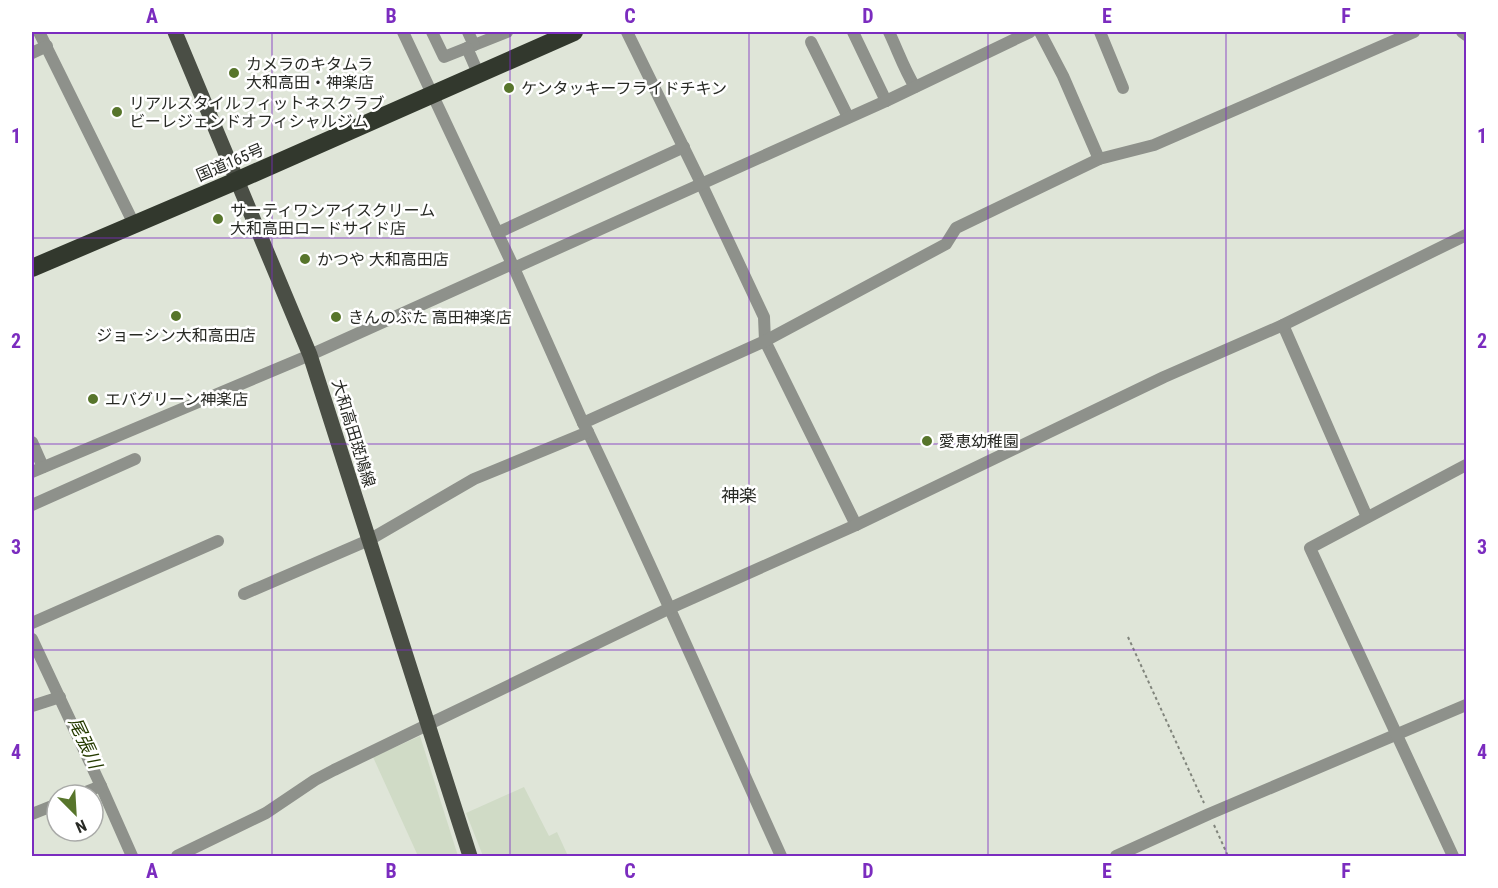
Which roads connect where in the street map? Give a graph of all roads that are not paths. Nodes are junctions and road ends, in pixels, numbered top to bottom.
1 (39, 32) edge
2 (176, 32) edge
3 (403, 32) edge
4 (432, 32) edge
5 (468, 32) edge
6 (507, 32) edge
7 (574, 32) edge
8 (627, 32) edge
9 (853, 32) edge
10 (890, 32) edge
11 (1030, 32) edge
12 (1040, 32) edge
13 (1100, 32) edge
14 (1414, 32) edge
15 (1462, 32) edge
16 (1467, 35) edge
17 (811, 42) dead end
18 (47, 46) junction
19 (471, 46) junction
20 (32, 53) edge
21 (478, 73) junction
22 (915, 87) junction
23 (1123, 88) dead end
24 (431, 94) junction
25 (886, 100) junction
26 (848, 117) junction
27 (684, 147) junction
28 (1099, 159) junction
29 (236, 182) junction
30 (701, 183) junction
31 (134, 224) junction
32 (497, 233) junction
33 (1467, 236) edge
34 (513, 266) junction
35 (32, 268) edge
36 (1283, 325) junction
37 (765, 341) junction
38 (310, 355) junction
39 (586, 427) junction
40 (32, 442) edge
41 (135, 459) dead end
42 (1467, 465) edge
43 (37, 470) edge
44 (32, 505) edge
45 (1367, 517) junction
46 (856, 525) junction
47 (369, 540) junction
48 (218, 541) dead end
49 (244, 594) dead end
50 (668, 609) junction
51 (32, 623) edge
52 (32, 639) edge
53 (60, 698) junction
54 (1467, 705) edge
55 (32, 706) edge
56 (427, 725) junction
57 (1397, 735) junction
58 (100, 783) edge
59 (105, 795) edge
60 (132, 856) edge
61 (177, 856) edge
62 (470, 856) edge
63 (781, 856) edge
64 (1116, 856) edge
65 (1453, 856) edge

1 - 18 street
2 - 29 main road, 大和高田斑鳩線
3 - 24 street
4 - 19 street
5 - 19 street
6 - 19 street
7 - 21 highway, 国道165号
8 - 27 street
9 - 25 street
10 - 22 street
11 - 22 street
12 - 28 street
13 - 23 street
14 - 28 street
15 - 16 street
17 - 26 street
18 - 20 street
18 - 31 street
19 - 21 street
21 - 24 highway, 国道165号
22 - 25 street
24 - 29 highway, 国道165号
24 - 32 street
25 - 26 street
26 - 30 street
27 - 30 street
27 - 32 street
28 - 37 street
29 - 31 highway, 国道165号
29 - 38 main road, 大和高田斑鳩線
30 - 34 street
30 - 37 street
31 - 35 highway, 国道165号
32 - 34 street
33 - 36 street
34 - 38 street
34 - 39 street
36 - 45 street
36 - 46 street
37 - 39 street
37 - 46 street
38 - 43 street
38 - 47 main road, 大和高田斑鳩線
39 - 47 street
39 - 50 street
40 - 43 street
41 - 44 street
42 - 45 street
45 - 57 street
46 - 50 street
47 - 49 street
47 - 56 main road, 大和高田斑鳩線
48 - 51 street
50 - 56 street
50 - 63 street
52 - 53 street
53 - 55 street
53 - 58 street
54 - 57 street
56 - 61 street
56 - 62 main road, 大和高田斑鳩線
57 - 64 street
57 - 65 street
59 - 60 street

